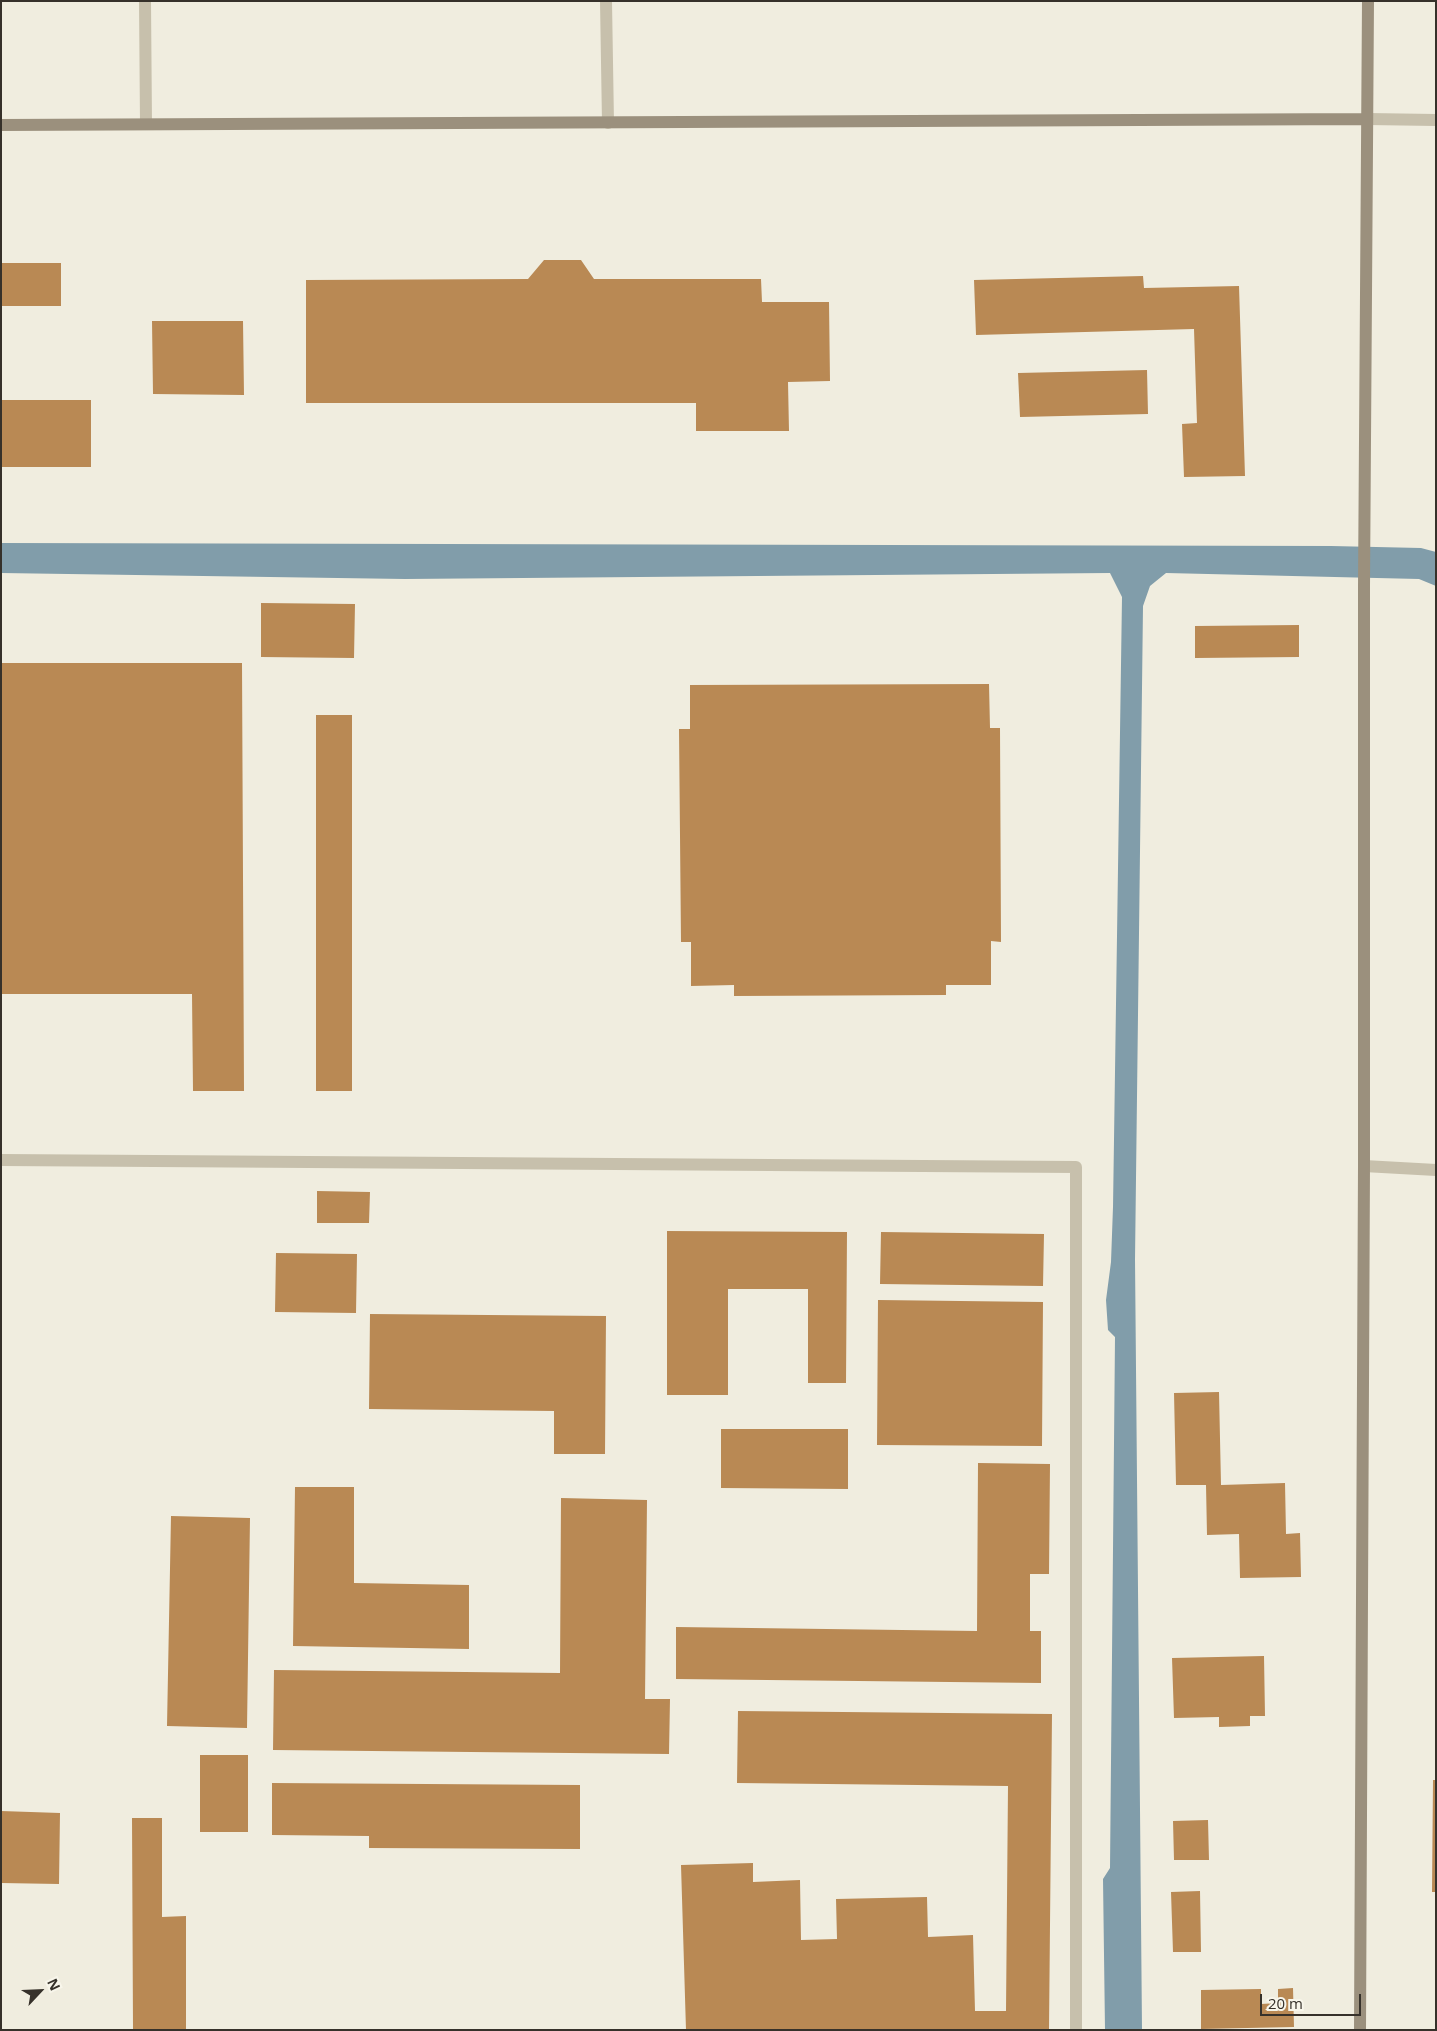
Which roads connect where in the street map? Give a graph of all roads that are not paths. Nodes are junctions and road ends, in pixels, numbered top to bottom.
1 (145, 1) edge
2 (606, 1) edge
3 (1368, 1) edge
4 (1367, 120) junction
5 (1436, 120) edge
6 (608, 123) junction
7 (146, 124) junction
8 (1, 125) edge
9 (1, 1160) edge
10 (1364, 1166) junction
11 (1436, 1170) edge
12 (1076, 2030) edge
13 (1360, 2030) edge

1 - 7 street
2 - 6 street
3 - 4 street
4 - 5 street
4 - 6 street
4 - 10 street
6 - 7 street
7 - 8 street
9 - 12 street
10 - 11 street
10 - 13 street

